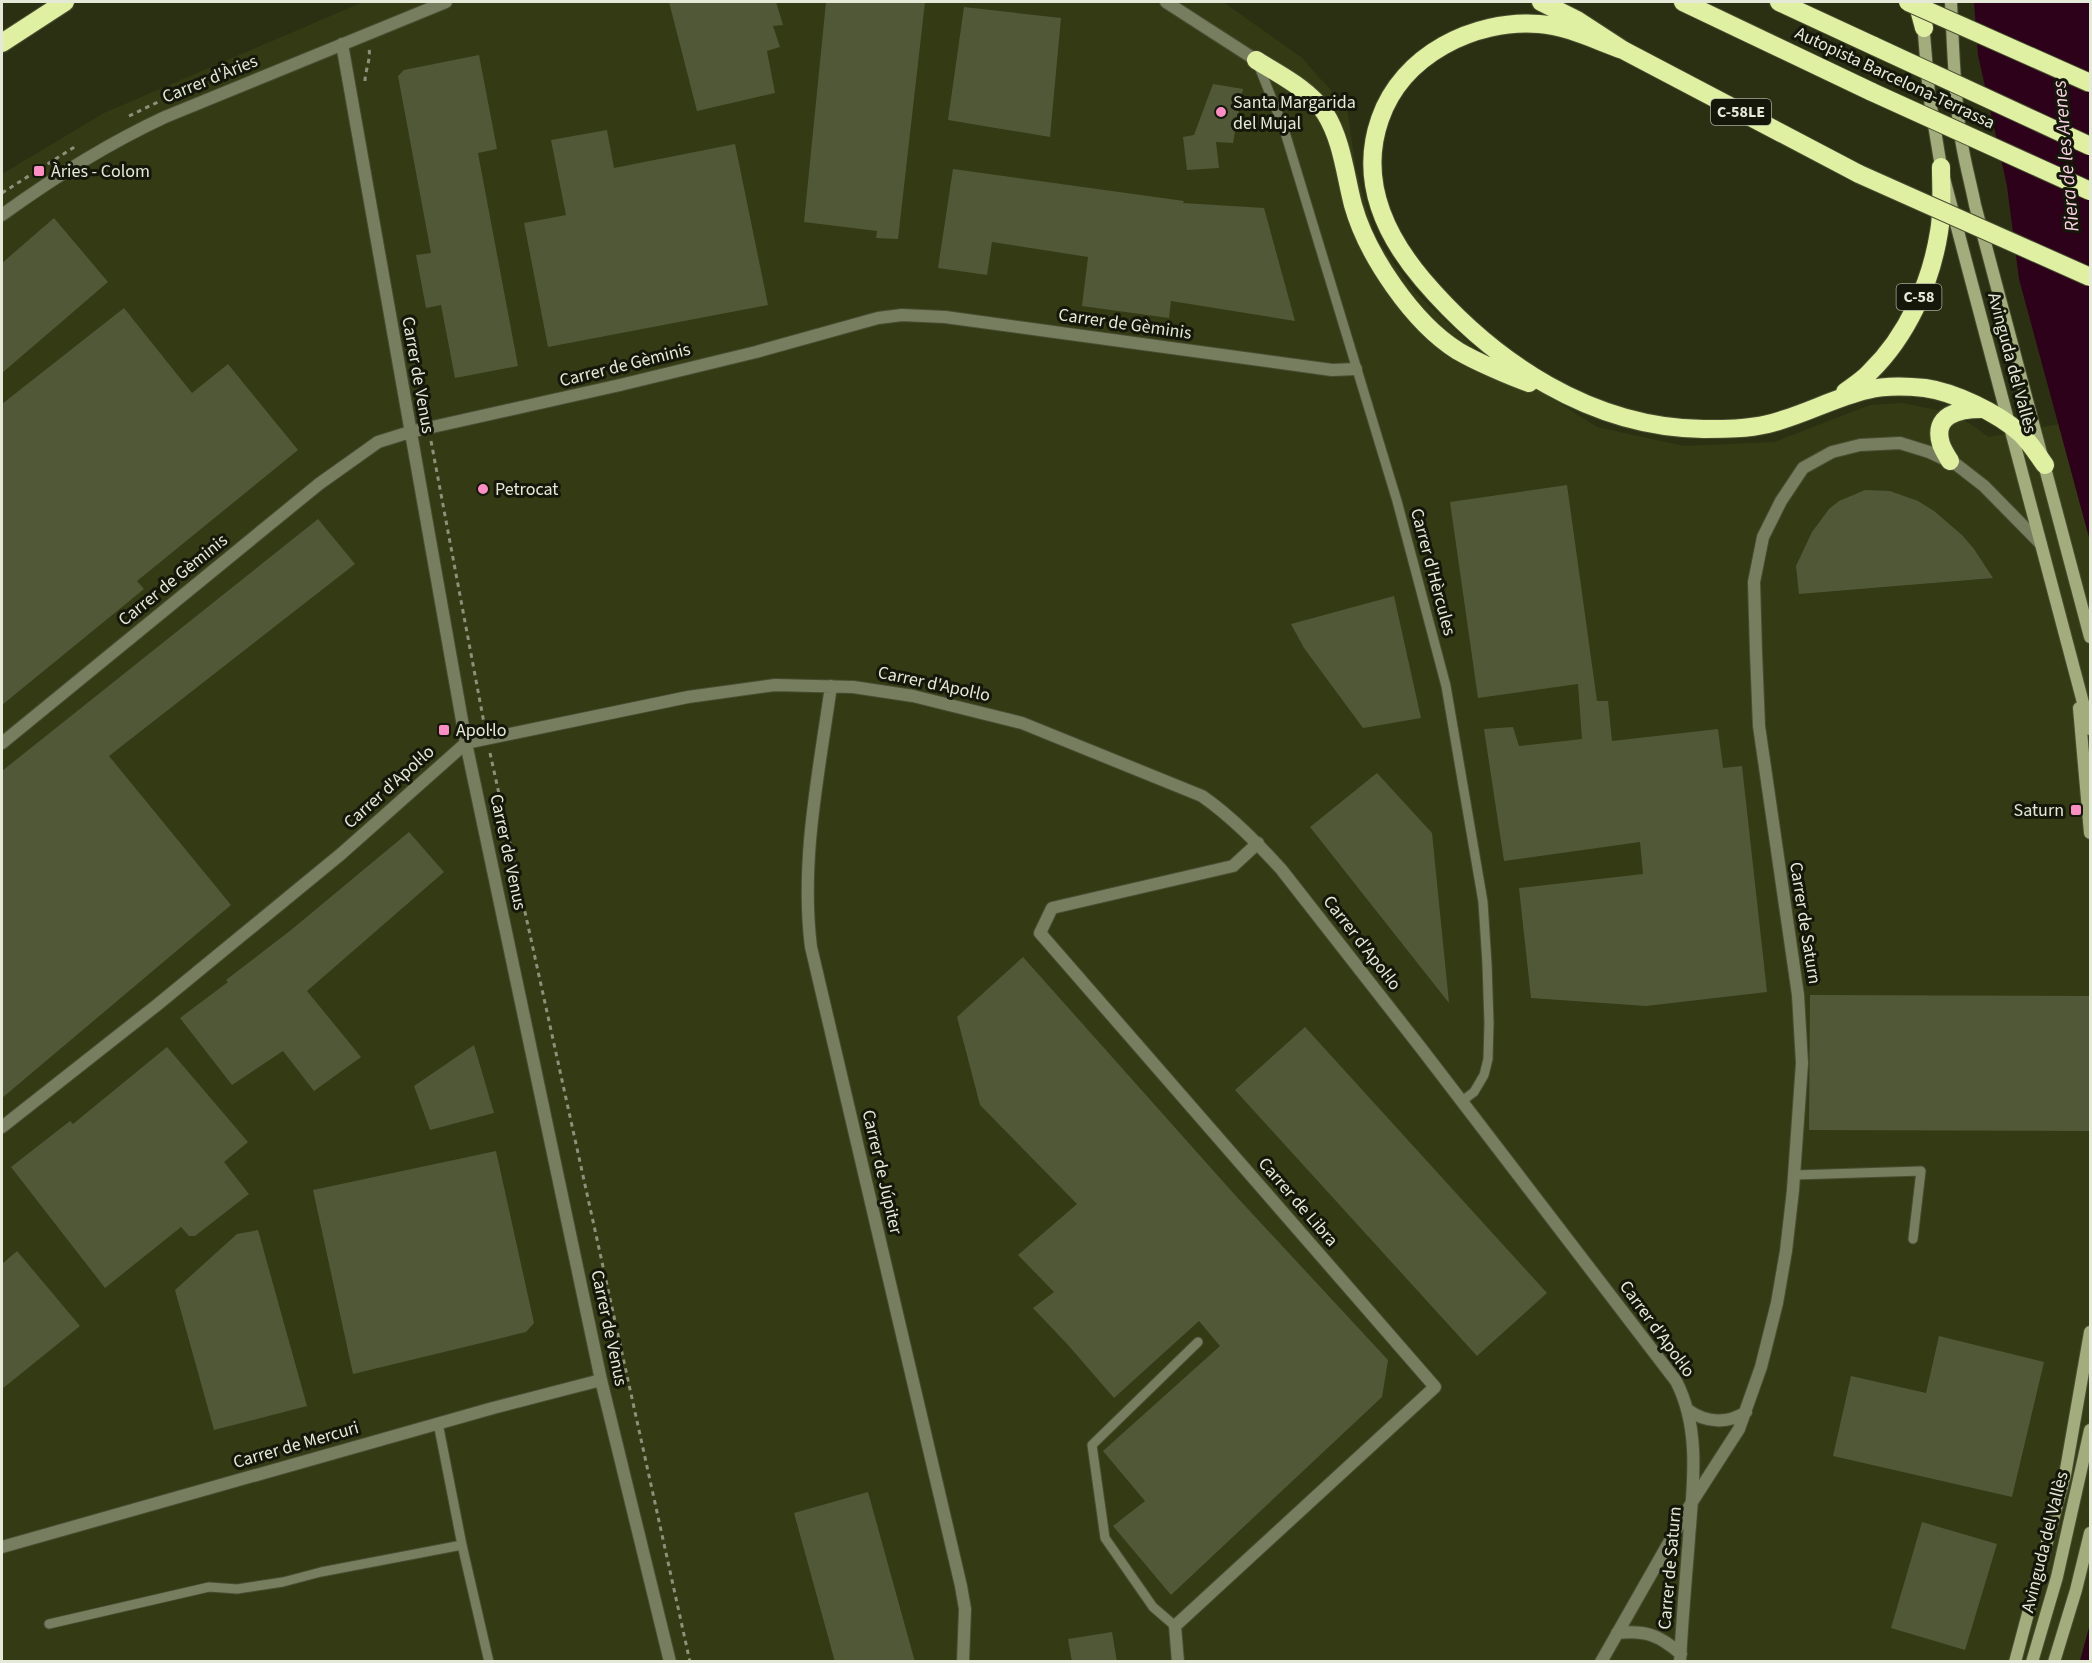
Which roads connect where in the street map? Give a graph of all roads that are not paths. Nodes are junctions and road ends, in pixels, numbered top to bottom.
1 (64, 2) edge
2 (446, 2) edge
3 (1166, 2) edge
4 (1541, 2) edge
5 (1683, 2) edge
6 (1779, 2) edge
7 (1908, 2) edge
8 (1919, 2) edge
9 (1951, 2) edge
10 (1924, 28) joint
11 (2, 43) edge
12 (342, 44) junction
13 (1623, 50) junction
14 (1256, 60) junction
15 (2091, 83) edge
16 (2091, 146) edge
17 (1941, 167) junction
18 (2091, 191) edge
19 (2, 215) edge
20 (2091, 277) edge
21 (1356, 369) junction
22 (1562, 394) junction
23 (1836, 399) junction
24 (1983, 409) junction
25 (2009, 424) junction
26 (410, 432) junction
27 (1950, 462) junction
28 (2045, 465) junction
29 (2041, 544) junction
30 (2091, 637) edge
31 (2076, 670) junction
32 (831, 686) junction
33 (2091, 729) edge
34 (466, 742) junction
35 (2, 743) edge
36 (2091, 833) edge
37 (1258, 843) junction
38 (1462, 1101) junction
39 (2, 1127) edge
40 (1795, 1175) junction
41 (1913, 1239) dead end
42 (2091, 1332) edge
43 (1198, 1342) dead end
44 (601, 1380) junction
45 (1688, 1410) junction
46 (1746, 1412) junction
47 (438, 1423) junction
48 (2091, 1430) edge
49 (2068, 1461) junction
50 (2083, 1464) junction
51 (1692, 1502) junction
52 (2091, 1533) edge
53 (462, 1545) junction
54 (2, 1547) edge
55 (49, 1624) dead end
56 (1175, 1626) junction
57 (1617, 1633) junction
58 (1681, 1658) edge
59 (489, 1662) edge
60 (670, 1662) edge
61 (963, 1662) edge
62 (1178, 1662) edge
63 (1601, 1662) edge
64 (2015, 1662) edge
65 (2032, 1662) edge
66 (2054, 1662) edge

1 - 11 highway
2 - 12 street, Carrer d'Àries
3 - 14 street
4 - 13 highway, C-58LE
5 - 18 highway, Autopista Barcelona-Terrassa, bridge
6 - 16 highway, Autopista Barcelona-Terrassa, bridge
7 - 15 highway, bridge
8 - 10 highway
9 - 28 main road, Avinguda del Vallès
10 - 17 main road, Avinguda del Vallès
12 - 19 street, Carrer d'Àries
12 - 26 street, Carrer de Venus
13 - 20 highway, C-58LE, bridge
13 - 22 highway
14 - 21 lane, Carrer d'Hèrcules
14 - 22 highway
17 - 23 highway, C-58
17 - 25 main road, Avinguda del Vallès
21 - 26 street, Carrer de Gèminis
21 - 38 lane, Carrer d'Hèrcules
22 - 23 highway
23 - 24 highway
24 - 25 highway
24 - 27 highway
25 - 28 highway
25 - 29 main road, Avinguda del Vallès
26 - 34 street, Carrer de Venus
26 - 35 street, Carrer de Gèminis
27 - 29 street, Carrer de Saturn
27 - 40 street, Carrer de Saturn
28 - 30 main road, Avinguda del Vallès
29 - 31 main road, Avinguda del Vallès
31 - 33 main road, Avinguda del Vallès
31 - 36 main road
32 - 34 street, Carrer d'Apol·lo
32 - 37 street, Carrer d'Apol·lo
32 - 61 street, Carrer de Júpiter
34 - 39 street, Carrer d'Apol·lo
34 - 44 street, Carrer de Venus
37 - 38 street, Carrer d'Apol·lo
37 - 56 street, Carrer de Libra
38 - 45 street, Carrer d'Apol·lo
40 - 41 lane
40 - 46 street, Carrer de Saturn
42 - 49 main road
43 - 56 lane
44 - 47 street, Carrer de Mercuri
44 - 60 street, Carrer de Venus
45 - 46 street
45 - 51 street, Carrer d'Apol·lo
46 - 51 street, Carrer de Saturn
47 - 53 lane
47 - 54 street, Carrer de Mercuri
48 - 50 main road, Avinguda del Vallès
49 - 50 main road
49 - 64 main road
50 - 65 main road, Avinguda del Vallès
51 - 57 street
51 - 58 street, Carrer de Saturn
52 - 66 main road
53 - 55 lane
53 - 59 lane
56 - 62 street
57 - 58 street, Carrer de Saturn
57 - 63 street

